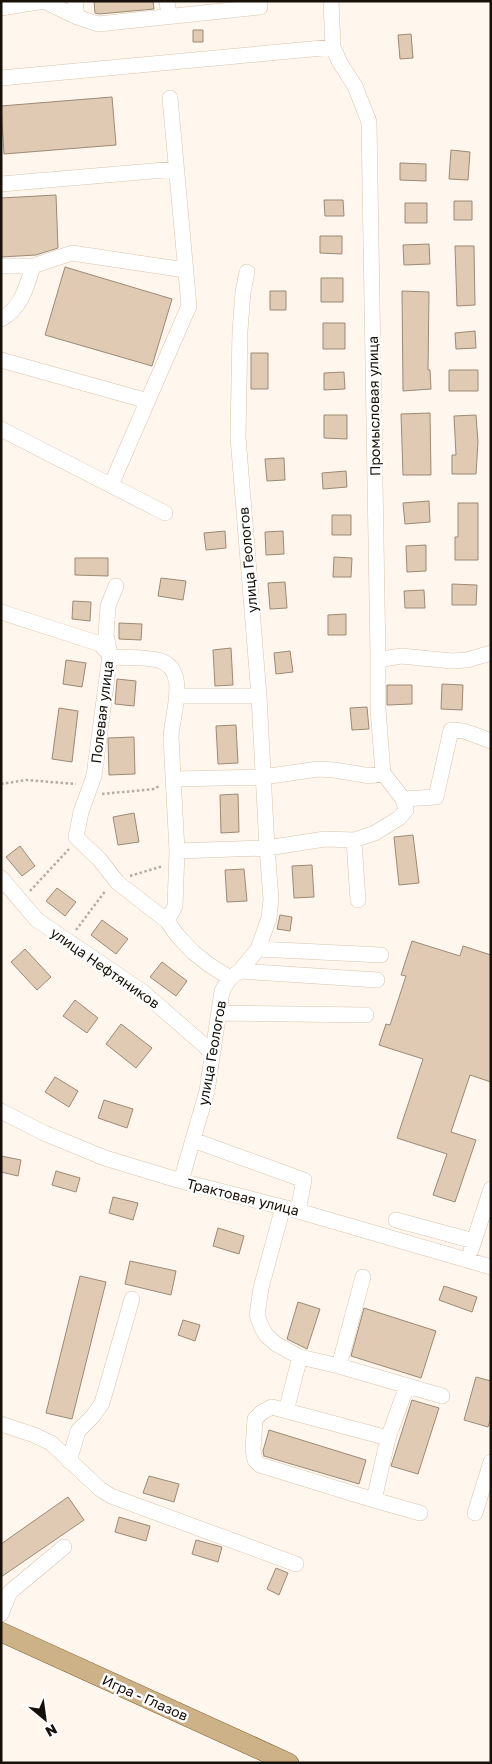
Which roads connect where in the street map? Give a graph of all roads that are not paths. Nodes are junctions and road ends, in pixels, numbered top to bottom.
1 (75, 1) edge
2 (259, 1) edge
3 (331, 1) edge
4 (1, 8) edge
5 (168, 9) edge
6 (77, 17) junction
7 (333, 47) junction
8 (1, 78) edge
9 (170, 98) dead end
10 (176, 169) junction
11 (1, 184) edge
12 (1, 266) edge
13 (33, 266) junction
14 (186, 270) junction
15 (248, 272) dead end
16 (1, 319) edge
17 (1, 360) edge
18 (148, 401) junction
19 (1, 429) edge
20 (112, 485) junction
21 (165, 513) dead end
22 (116, 586) dead end
23 (1, 612) edge
24 (491, 653) edge
25 (110, 655) junction
26 (378, 660) junction
27 (178, 696) junction
28 (259, 696) junction
29 (491, 741) edge
30 (383, 773) junction
31 (263, 777) junction
32 (173, 779) junction
33 (403, 799) junction
34 (354, 840) junction
35 (267, 848) junction
36 (177, 851) junction
37 (1, 878) edge
38 (358, 900) dead end
39 (167, 921) junction
40 (258, 950) junction
41 (381, 955) dead end
42 (235, 975) junction
43 (377, 980) dead end
44 (220, 1013) junction
45 (366, 1015) dead end
46 (213, 1053) junction
47 (1, 1111) edge
48 (193, 1140) junction
49 (181, 1181) junction
50 (491, 1189) edge
51 (290, 1209) junction
52 (396, 1220) dead end
53 (474, 1241) junction
54 (467, 1260) junction
55 (491, 1268) edge
56 (363, 1277) dead end
57 (132, 1299) dead end
58 (300, 1357) junction
59 (338, 1366) junction
60 (407, 1386) junction
61 (442, 1396) dead end
62 (286, 1411) junction
63 (1, 1424) edge
64 (388, 1438) junction
65 (68, 1461) junction
66 (491, 1462) edge
67 (374, 1500) junction
68 (420, 1513) dead end
69 (474, 1513) dead end
70 (64, 1547) dead end
71 (296, 1564) dead end
72 (1, 1614) edge
73 (1, 1632) edge
74 (289, 1763) edge

1 - 6 street
2 - 5 street
3 - 7 street
4 - 6 street
5 - 6 street
7 - 8 street
7 - 26 street, Промысловая улица
9 - 10 street
10 - 11 street
10 - 14 street
12 - 13 street
13 - 14 street
13 - 16 street
14 - 18 street
15 - 28 street, улица Геологов
17 - 18 street
18 - 20 street
19 - 20 street
20 - 21 street
22 - 25 street, Полевая улица
23 - 25 street
24 - 26 street
25 - 27 street
25 - 39 street, Полевая улица
26 - 30 street, Промысловая улица
27 - 28 street
27 - 32 street
28 - 31 street, улица Геологов
29 - 33 street
30 - 31 street
30 - 33 street
31 - 32 street
31 - 35 street, улица Геологов
32 - 36 street
33 - 34 street
34 - 35 street
34 - 38 street
35 - 36 street
35 - 40 street, улица Геологов
36 - 39 street
37 - 46 street, улица Нефтяников
39 - 42 street
40 - 41 street
40 - 42 street, улица Геологов
42 - 43 street
42 - 44 street, улица Геологов
44 - 45 street
44 - 46 street, улица Геологов
46 - 48 street, улица Геологов
47 - 49 street, Трактовая улица
48 - 49 street, улица Геологов
48 - 51 street
49 - 51 street, Трактовая улица
50 - 53 street
51 - 54 street, Трактовая улица
51 - 58 street
52 - 53 street
53 - 54 street
54 - 55 street, Трактовая улица
56 - 59 street
57 - 65 street
58 - 59 street
58 - 62 street
59 - 60 street
60 - 61 street
60 - 64 street
62 - 64 street
62 - 67 street
63 - 65 street
64 - 67 street
65 - 71 street
66 - 69 street
67 - 68 street
70 - 72 street
73 - 74 main road, Игра - Глазов

